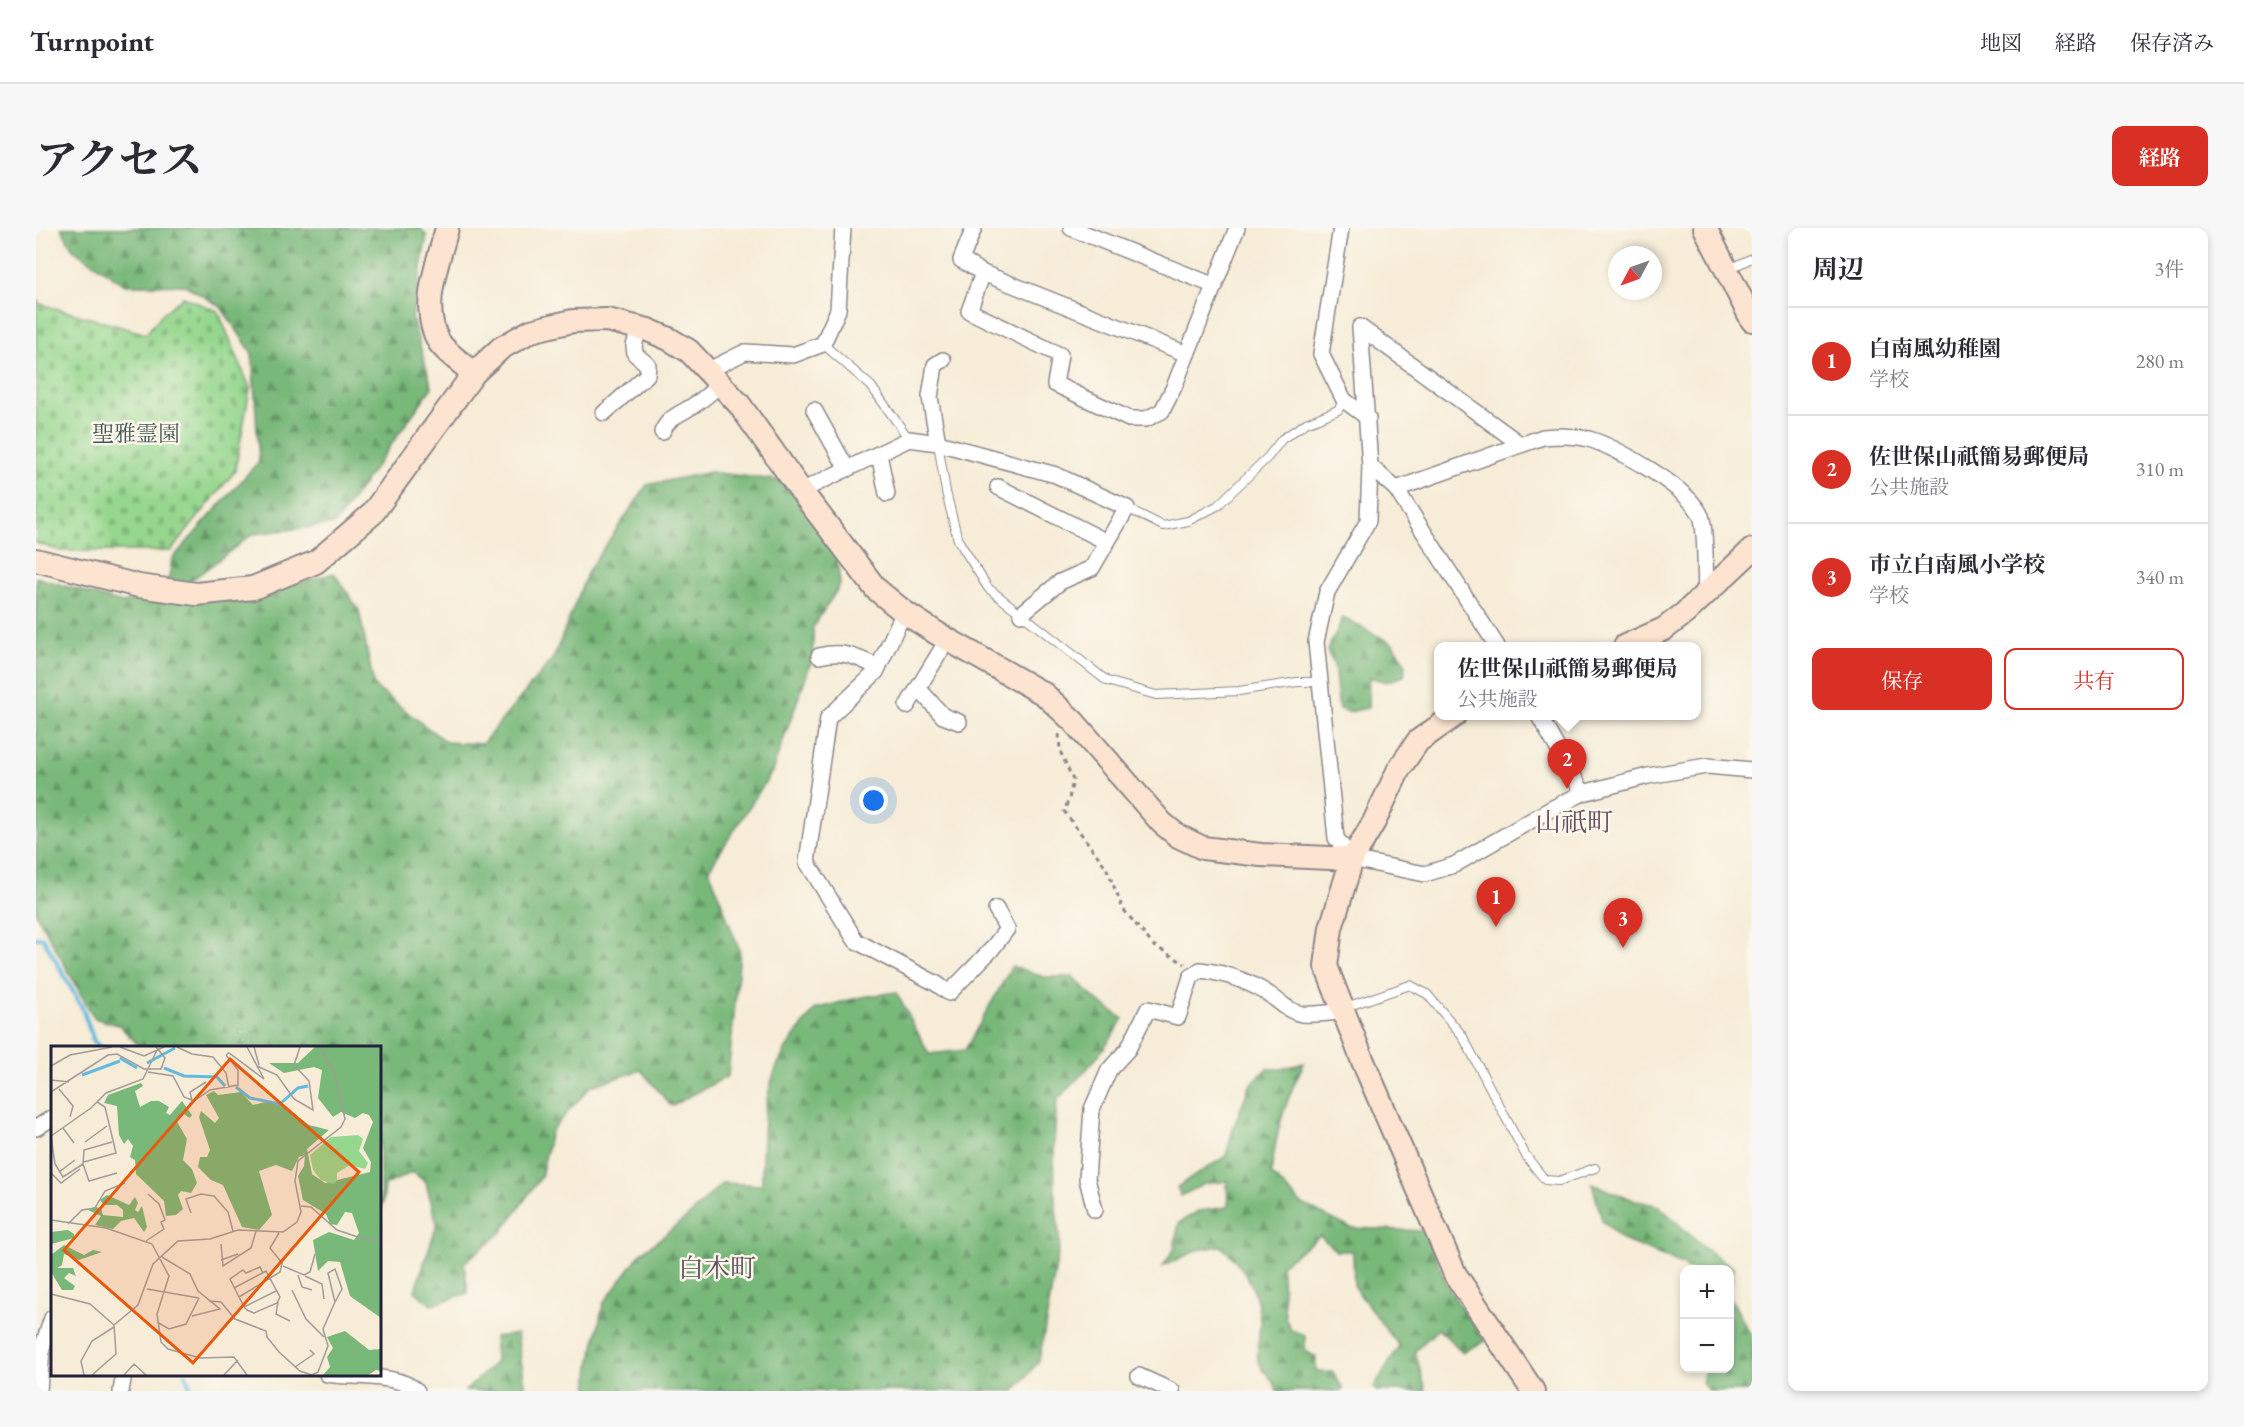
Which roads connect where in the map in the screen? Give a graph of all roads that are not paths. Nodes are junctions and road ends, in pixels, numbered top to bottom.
1 (447, 228) edge
2 (843, 228) edge
3 (974, 228) edge
4 (1071, 228) edge
5 (1238, 228) edge
6 (1341, 228) edge
7 (1705, 228) edge
8 (1752, 258) edge
9 (1726, 271) junction
10 (983, 273) junction
11 (1215, 286) junction
12 (1752, 320) edge
13 (639, 328) junction
14 (823, 344) junction
15 (1187, 354) junction
16 (943, 360) dead end
17 (474, 374) junction
18 (715, 377) junction
19 (1344, 400) junction
20 (814, 410) dead end
21 (604, 413) dead end
22 (1368, 418) junction
23 (662, 432) dead end
24 (909, 439) junction
25 (938, 443) junction
26 (1520, 444) junction
27 (879, 454) junction
28 (1370, 466) junction
29 (847, 469) junction
30 (998, 487) dead end
31 (1396, 489) junction
32 (801, 491) junction
33 (887, 494) dead end
34 (1127, 508) junction
35 (1107, 542) junction
36 (1752, 550) edge
37 (36, 560) edge
38 (1706, 594) junction
39 (904, 612) junction
40 (1021, 614) junction
41 (948, 639) junction
42 (1494, 642) edge
43 (1634, 642) edge
44 (819, 656) dead end
45 (878, 667) junction
46 (1321, 682) junction
47 (918, 688) junction
48 (908, 706) dead end
49 (1448, 720) edge
50 (1541, 720) edge
51 (959, 722) dead end
52 (1752, 770) edge
53 (1583, 793) junction
54 (1352, 859) junction
55 (996, 909) dead end
56 (1343, 1009) junction
57 (51, 1119) edge
58 (36, 1128) edge
59 (1595, 1168) dead end
60 (1095, 1210) dead end
61 (51, 1321) edge
62 (124, 1376) edge
63 (349, 1376) edge
64 (1139, 1376) dead end
65 (39, 1391) edge
66 (121, 1391) edge
67 (417, 1391) edge
68 (1172, 1391) edge
69 (1533, 1391) edge

1 - 17 street
2 - 14 street
3 - 10 street
4 - 11 street
5 - 11 street
6 - 19 street
7 - 9 street
8 - 9 lane
9 - 12 street
10 - 15 street
10 - 15 street
11 - 15 street
13 - 17 street
13 - 18 street
13 - 21 street
14 - 18 street
14 - 24 lane
16 - 25 street
17 - 37 street
18 - 23 street
18 - 32 street
19 - 22 street
19 - 34 lane
20 - 29 street
22 - 26 street
22 - 28 street
24 - 25 street
24 - 27 street
25 - 34 street
25 - 40 lane
26 - 31 street
26 - 38 street
27 - 29 street
27 - 33 street
28 - 31 street
28 - 46 street
29 - 32 street
30 - 35 street
31 - 42 street
32 - 39 street
34 - 35 street
35 - 40 street
36 - 38 street
38 - 43 street
39 - 41 street
39 - 45 street
40 - 46 lane
41 - 47 street
41 - 54 street
44 - 45 street
45 - 55 street
46 - 54 street
47 - 48 street
47 - 51 street
49 - 54 street
50 - 53 street
52 - 53 street
53 - 54 street
54 - 56 street
56 - 59 lane
56 - 60 street
56 - 69 street
57 - 58 street
61 - 65 street
62 - 66 street
63 - 67 street
64 - 68 street

